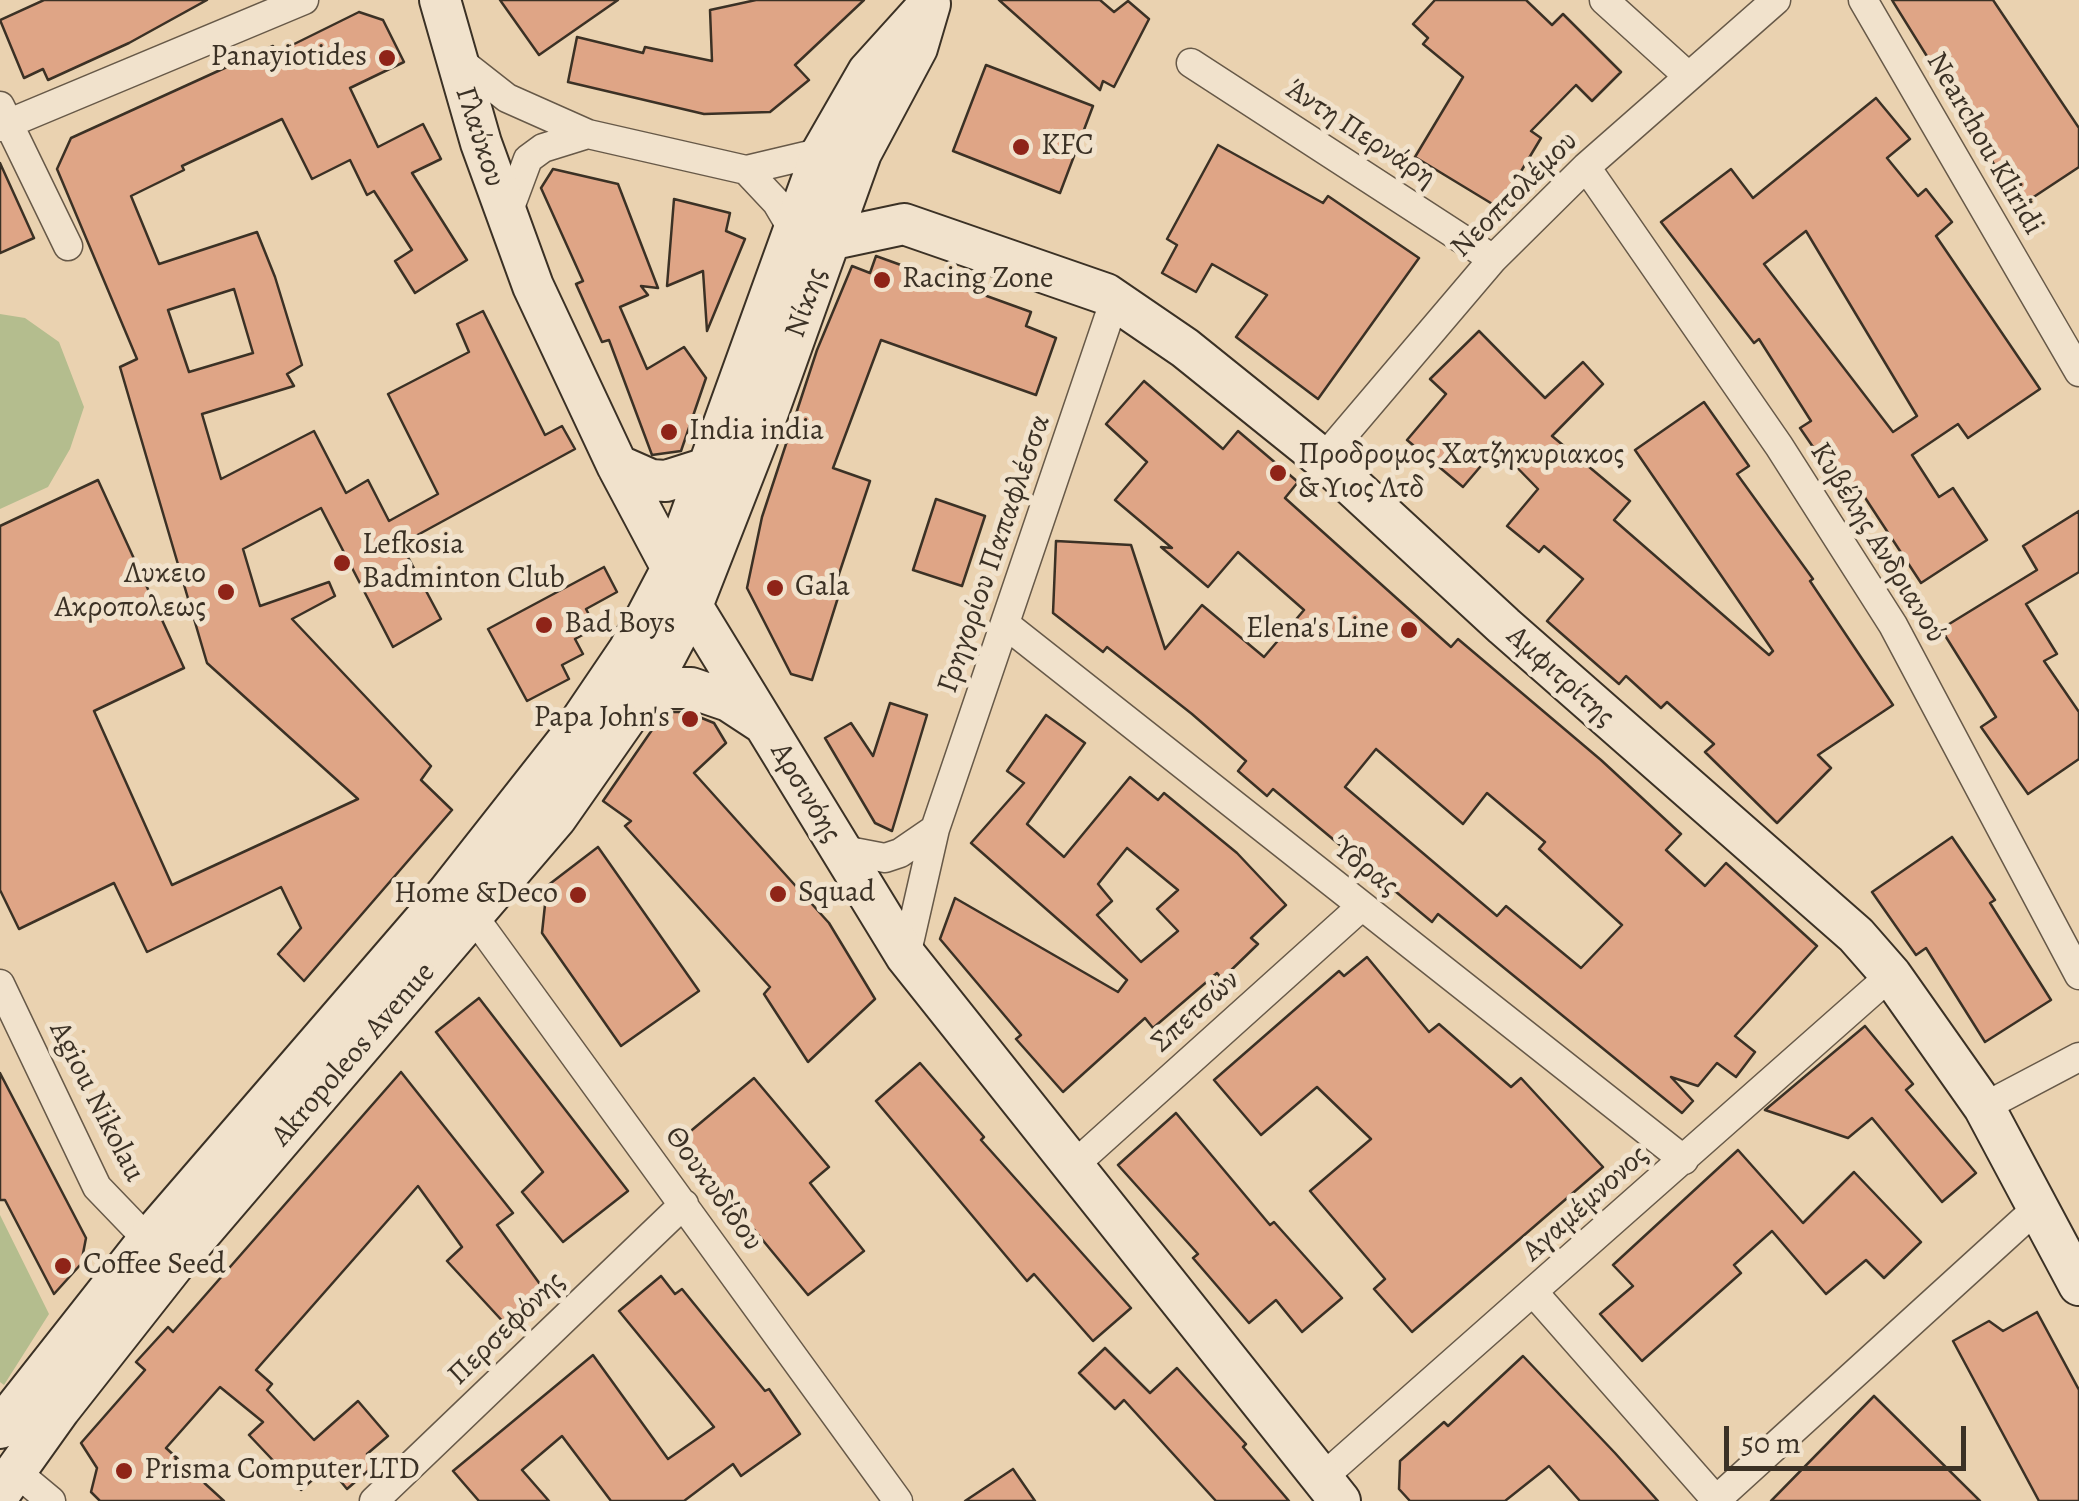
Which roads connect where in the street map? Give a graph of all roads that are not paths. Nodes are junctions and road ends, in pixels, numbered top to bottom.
1 (304, 0) edge
2 (440, 0) edge
3 (1604, 0) edge
4 (1776, 0) edge
5 (1863, 0) edge
6 (932, 2) edge
7 (453, 55) junction
8 (1191, 63) dead end
9 (1688, 76) junction
10 (3, 119) edge
11 (588, 134) junction
12 (822, 152) junction
13 (862, 152) junction
14 (1586, 167) junction
15 (746, 170) junction
16 (506, 218) junction
17 (904, 224) junction
18 (811, 235) junction
19 (68, 246) dead end
20 (1493, 259) junction
21 (1115, 299) junction
22 (2079, 372) edge
23 (1323, 459) junction
24 (617, 465) junction
25 (710, 467) junction
26 (671, 570) junction
27 (692, 606) junction
28 (1005, 624) junction
29 (640, 698) junction
30 (764, 724) junction
31 (936, 829) junction
32 (838, 848) junction
33 (1362, 906) junction
34 (474, 917) junction
35 (906, 956) junction
36 (4, 972) edge
37 (1891, 975) junction
38 (2079, 975) edge
39 (2079, 1056) edge
40 (1984, 1107) junction
41 (1684, 1160) junction
42 (1073, 1166) junction
43 (684, 1204) junction
44 (2037, 1208) junction
45 (148, 1240) junction
46 (2079, 1285) edge
47 (1535, 1294) junction
48 (0, 1428) edge
49 (8, 1482) edge
50 (1331, 1490) edge
51 (51, 1501) edge
52 (374, 1501) edge
53 (898, 1501) edge
54 (1717, 1501) edge

1 - 10 street
2 - 7 main road, Γλαύκου
3 - 9 street
4 - 9 street, Νεοπτολέμου
5 - 22 street, Nearchou Kliridi
6 - 12 main road, Νίκης
6 - 13 main road, Νίκης
7 - 11 street
7 - 16 main road, Γλαύκου
8 - 20 street, Άντη Περνάρη
9 - 14 street, Νεοπτολέμου
10 - 19 street
11 - 15 street
11 - 16 street
12 - 15 street
12 - 18 main road, Νίκης
13 - 17 main road
13 - 18 main road, Νίκης
14 - 20 street, Νεοπτολέμου
14 - 38 street, Κυβέλης Ανδριανού
15 - 18 street
16 - 24 main road, Αρσινόης
17 - 18 main road
17 - 21 main road, Αμφιτρίτης
18 - 25 main road, Νίκης
18 - 27 main road, Νίκης
20 - 23 street, Νεοπτολέμου
21 - 23 main road, Αμφιτρίτης
21 - 28 street, Γρηγορίου Παπαφλέσσα
23 - 37 main road, Αμφιτρίτης
24 - 25 main road
24 - 26 main road, Αρσινόης
25 - 26 main road, Νίκης
26 - 27 main road, Αρσινόης
26 - 45 main road, Akropoleos Avenue
27 - 29 main road, Akropoleos Avenue
27 - 30 main road, Αρσινόης
28 - 31 street, Γρηγορίου Παπαφλέσσα
28 - 33 street, Ύδρας
29 - 30 main road
29 - 34 main road, Akropoleos Avenue
30 - 32 main road, Αρσινόης
31 - 32 street
31 - 35 street, Γρηγορίου Παπαφλέσσα
32 - 35 main road, Αρσινόης
33 - 41 street, Ύδρας
33 - 42 street, Σπετσών
34 - 43 street, Θουκυδίδου
34 - 49 main road, Akropoleos Avenue
35 - 42 main road, Αρσινόης
36 - 45 street, Agiou Nikolau
37 - 40 main road, Αμφιτρίτης
37 - 41 street, Αγαμέμνονος
39 - 40 street
40 - 44 main road, Αμφιτρίτης
41 - 47 street, Αγαμέμνονος
42 - 50 main road, Αρσινόης
43 - 52 street, Περσεφόνης
43 - 53 street, Θουκυδίδου
44 - 46 main road, Αμφιτρίτης
44 - 54 street
45 - 48 main road, Akropoleos Avenue
47 - 50 street, Αγαμέμνονος
47 - 54 street
49 - 51 street

